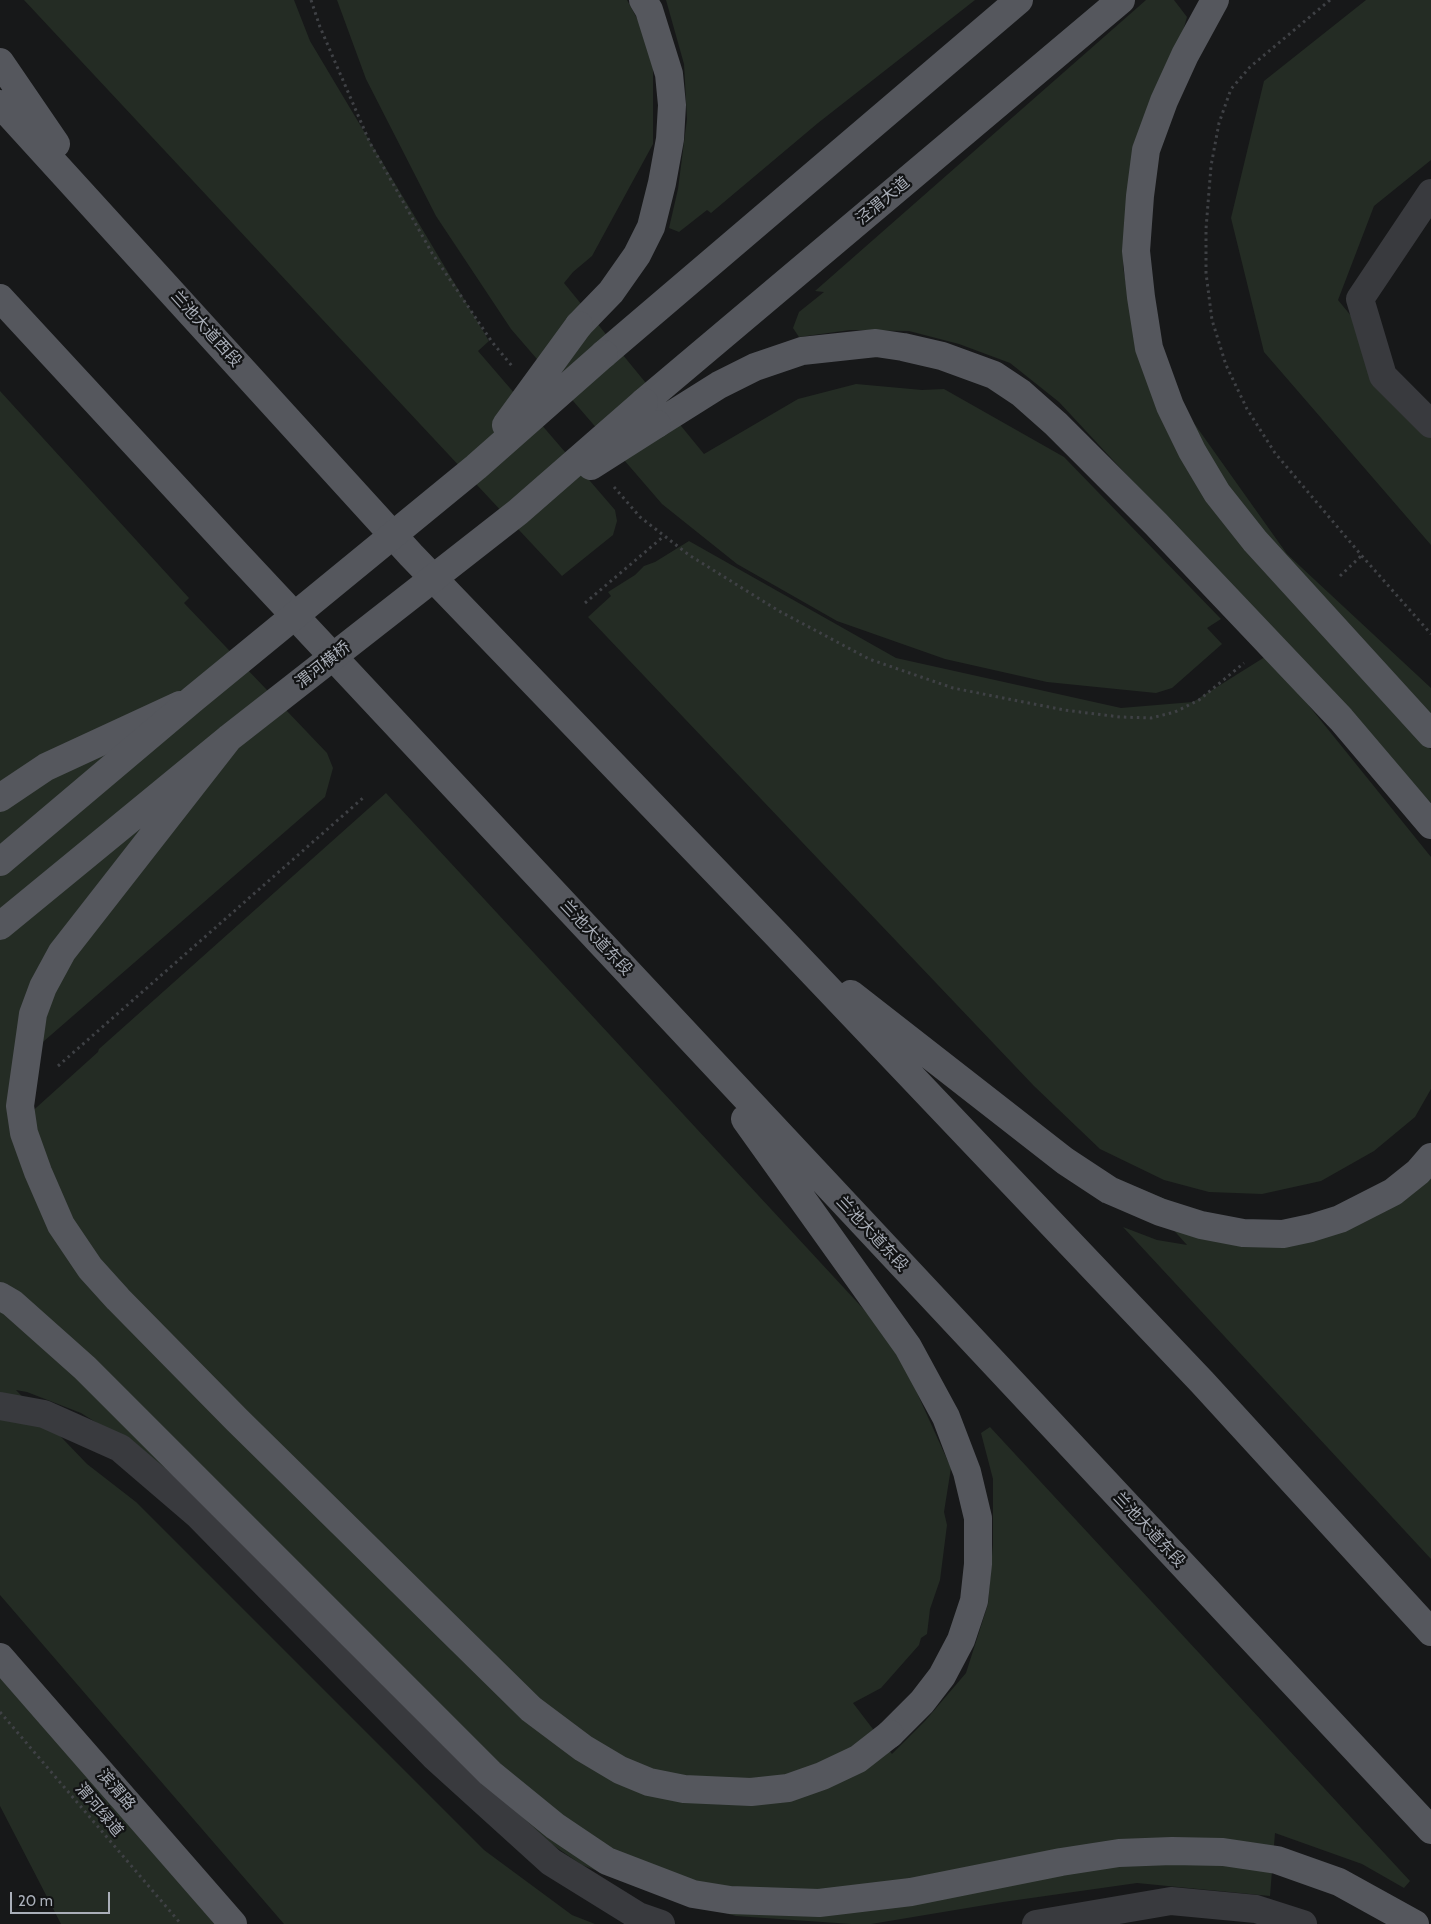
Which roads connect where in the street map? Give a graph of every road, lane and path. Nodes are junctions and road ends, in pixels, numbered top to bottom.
1 (311, 0) edge
2 (643, 0) edge
3 (1019, 0) edge
4 (1122, 0) edge
5 (1215, 0) edge
6 (1330, 0) edge
7 (0, 62) edge
8 (0, 104) edge
9 (1431, 193) edge
10 (109, 222) junction
11 (4, 303) edge
12 (518, 372) dead end
13 (651, 413) junction
14 (1431, 424) edge
15 (476, 467) junction
16 (614, 487) dead end
17 (664, 536) junction
18 (1362, 556) junction
19 (1340, 576) dead end
20 (585, 603) dead end
21 (1431, 634) edge
22 (1245, 662) dead end
23 (192, 699) junction
24 (1431, 734) edge
25 (229, 738) junction
26 (364, 797) dead end
27 (0, 798) edge
28 (1431, 825) edge
29 (0, 862) edge
30 (0, 926) edge
31 (776, 934) junction
32 (682, 1030) junction
33 (52, 1072) dead end
34 (1431, 1157) edge
35 (0, 1296) edge
36 (0, 1406) edge
37 (1431, 1632) edge
38 (0, 1657) edge
39 (0, 1712) edge
40 (1431, 1830) edge
41 (181, 1924) edge
42 (233, 1924) edge
43 (661, 1924) edge
44 (1036, 1924) edge
45 (1303, 1924) edge
46 (1415, 1924) edge

1 - 12 path
2 - 15 main road, bridge
3 - 15 main road, bridge
4 - 13 main road, 泾渭大道
5 - 24 main road
6 - 18 path
7 - 10 main road
8 - 10 main road, 兰池大道西段
9 - 14 street
10 - 31 main road, 兰池大道西段
11 - 32 main road, 兰池大道东段
13 - 25 main road, 渭河横桥, bridge
13 - 28 main road
15 - 23 main road, bridge
16 - 17 path
17 - 20 path
17 - 22 path
18 - 19 path
18 - 21 path
23 - 27 main road
23 - 29 main road, bridge
25 - 30 main road, 渭河横桥, bridge
25 - 32 main road, bridge
26 - 33 path
31 - 34 main road
31 - 37 main road
32 - 40 main road, 兰池大道东段
35 - 46 main road
36 - 43 street
38 - 42 main road, 滨渭路
39 - 41 path, 渭河绿道
44 - 45 street

